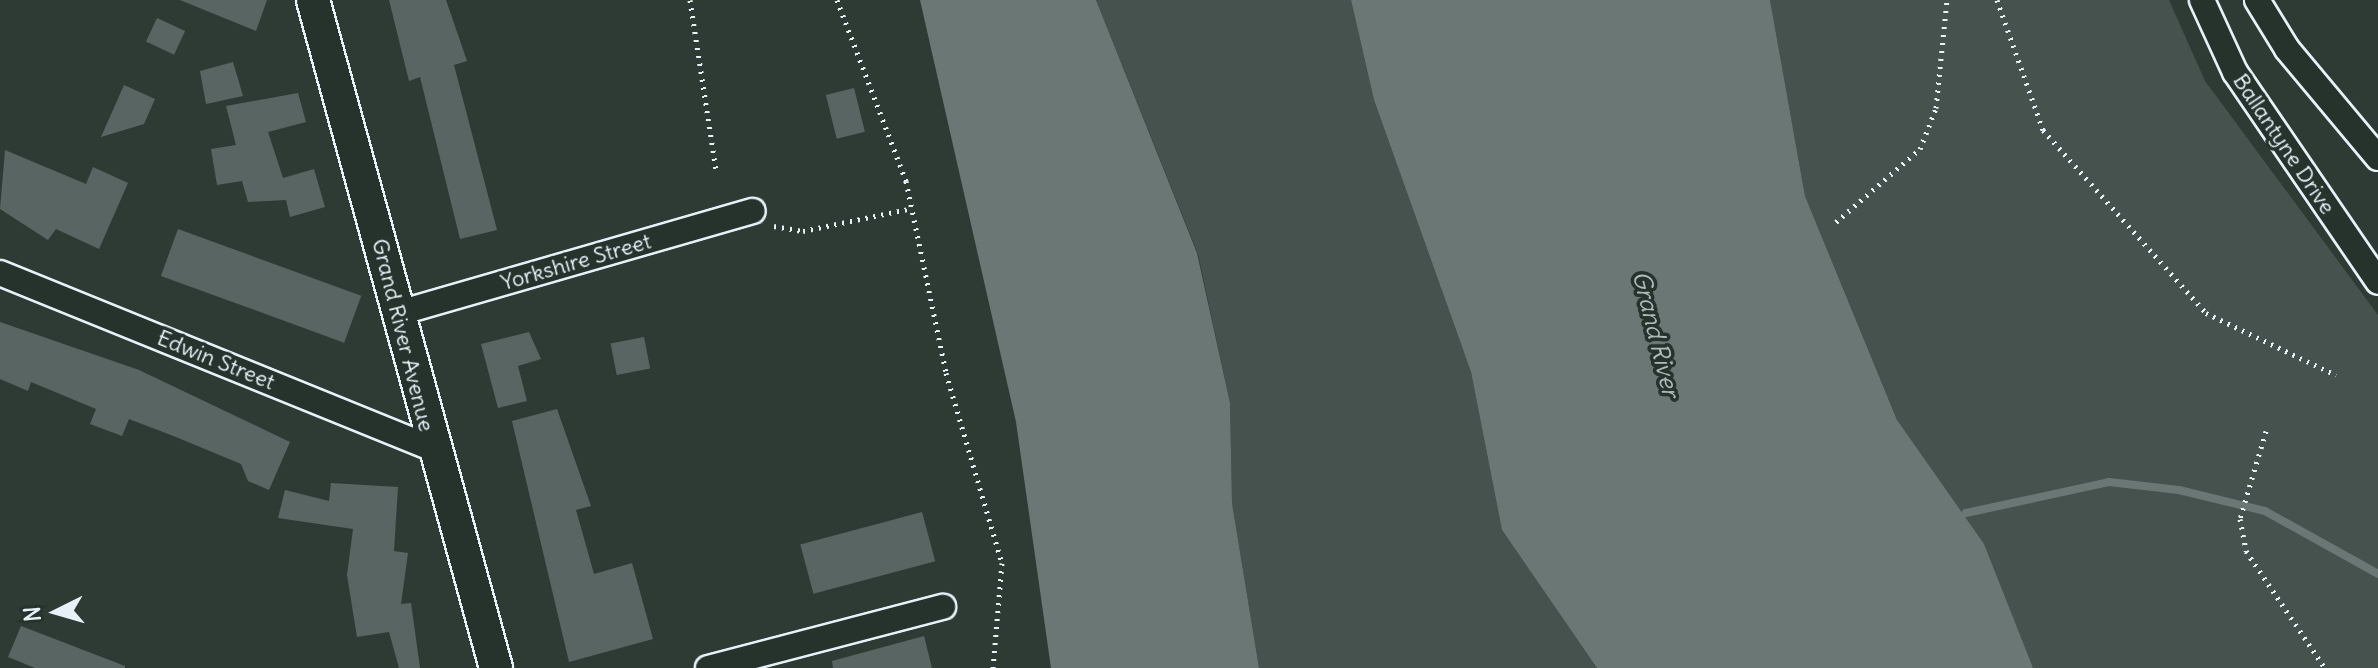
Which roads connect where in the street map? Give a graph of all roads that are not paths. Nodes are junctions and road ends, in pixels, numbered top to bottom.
1 (313, 0) edge
2 (2202, 0) edge
3 (2257, 0) edge
4 (2378, 158) edge
5 (753, 211) road end
6 (0, 273) edge
7 (2378, 282) edge
8 (399, 313) junction
9 (431, 448) junction
10 (943, 607) dead end
11 (496, 668) edge
12 (708, 668) edge

1 - 8 street, Grand River Avenue
2 - 7 street, Ballantyne Drive
3 - 4 street
5 - 8 street, Yorkshire Street
6 - 9 street, Edwin Street
8 - 9 street, Grand River Avenue
9 - 11 street, Grand River Avenue
10 - 12 street

